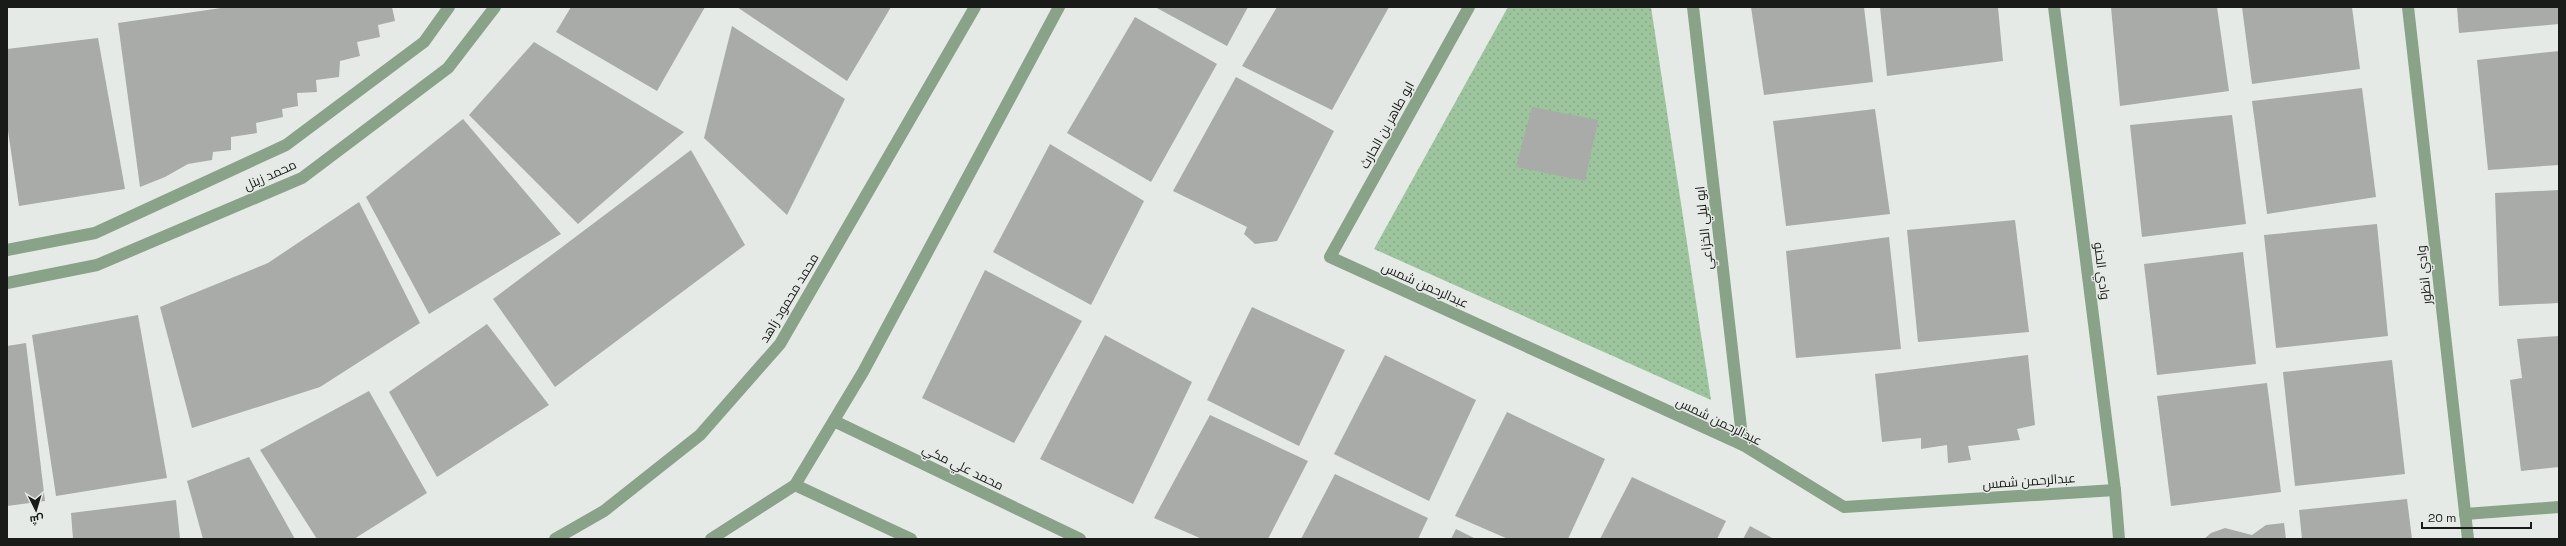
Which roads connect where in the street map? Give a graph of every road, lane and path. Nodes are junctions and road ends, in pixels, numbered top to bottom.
1 (449, 7) edge
2 (495, 7) edge
3 (975, 7) edge
4 (1059, 7) edge
5 (1469, 7) edge
6 (1694, 7) edge
7 (2054, 7) edge
8 (2408, 7) edge
9 (7, 250) edge
10 (1330, 257) joint
11 (7, 283) edge
12 (834, 421) junction
13 (1743, 445) junction
14 (795, 485) junction
15 (2115, 490) junction
16 (2559, 507) edge
17 (2465, 514) junction
18 (554, 539) edge
19 (711, 539) edge
20 (911, 539) edge
21 (1080, 539) edge
22 (2119, 539) edge
23 (2468, 539) edge

1 - 9 street, محمد زينل
2 - 11 street, محمد زينل
3 - 18 street, محمد محمود زاهد
4 - 12 street
5 - 10 street, ابو طاهر بن الحارث
6 - 13 street, ابو ليلي الخزاعي
7 - 15 street, وادي الحنو
8 - 17 street, وادي انظور
10 - 13 street, عبدالرحمن شمس
12 - 14 street
12 - 21 street, محمد علي مكي
13 - 15 street, عبدالرحمن شمس
14 - 19 street
14 - 20 street
15 - 22 street, وادي الحنو
16 - 17 street
17 - 23 street, وادي انظور

